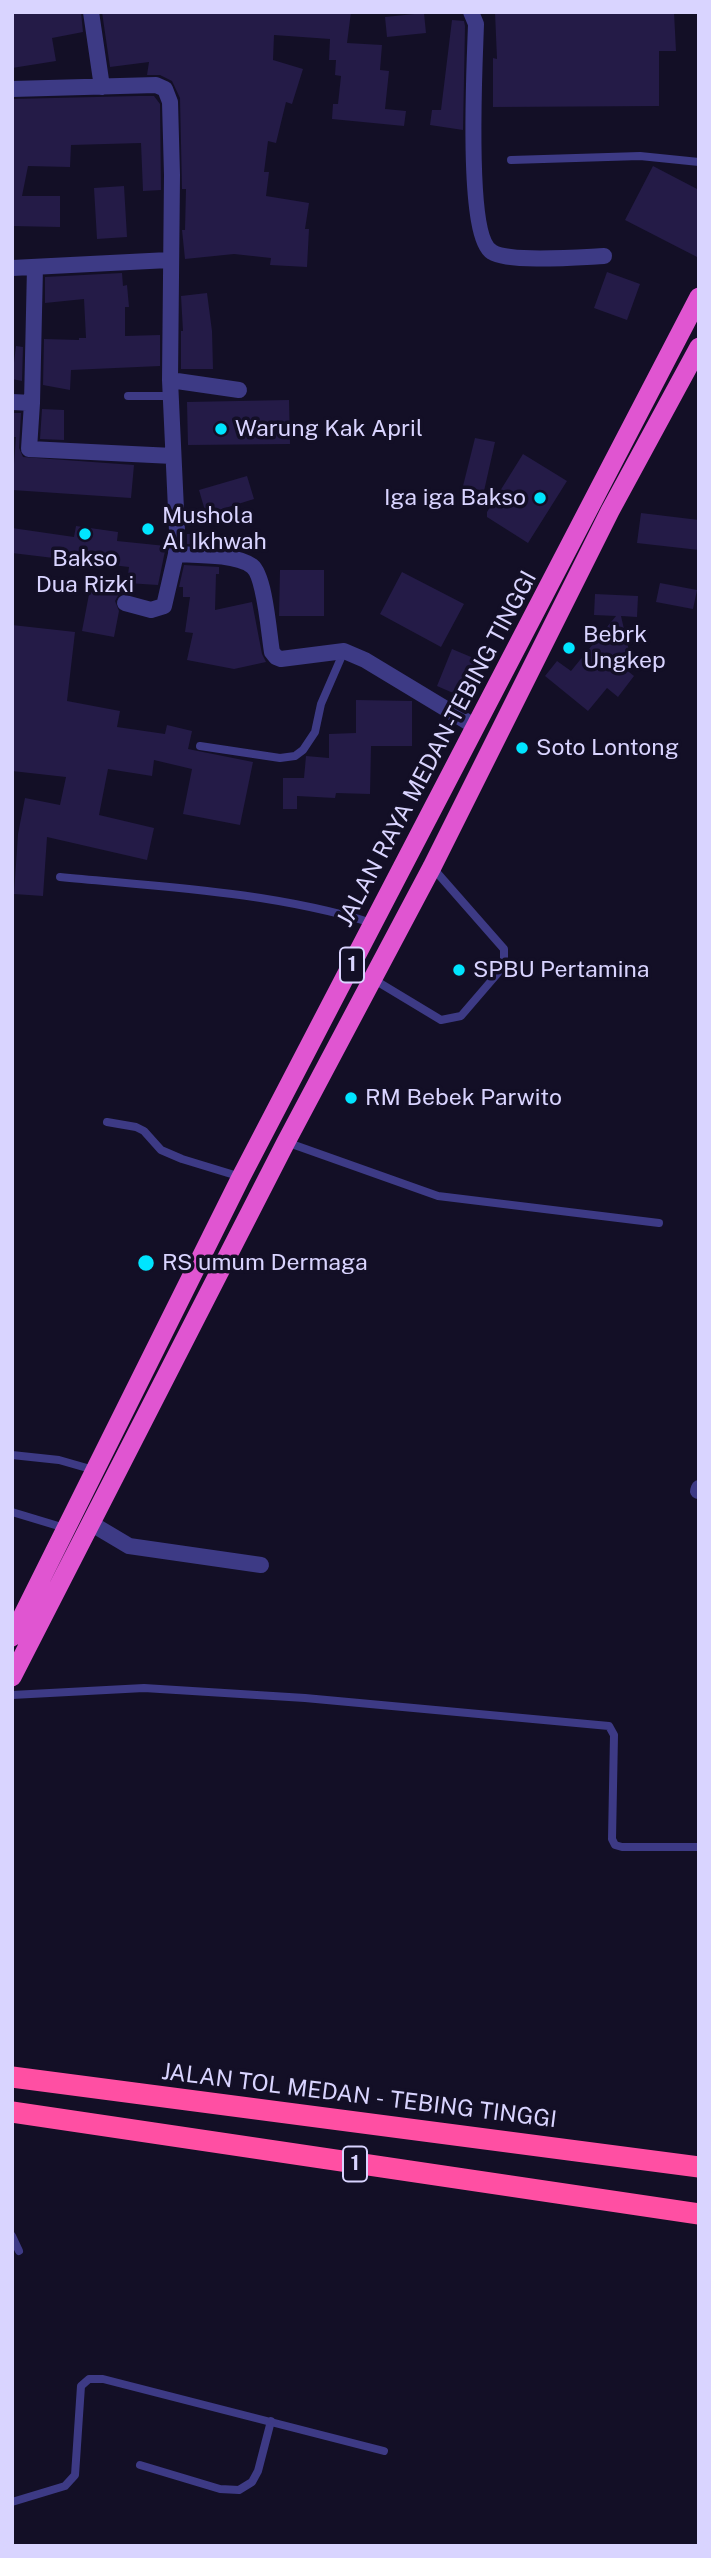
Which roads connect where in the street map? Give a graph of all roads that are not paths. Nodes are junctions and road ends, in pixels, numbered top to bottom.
1 (91, 12) edge
2 (471, 12) edge
3 (102, 87) junction
4 (12, 89) edge
5 (511, 160) dead end
6 (699, 162) edge
7 (604, 256) dead end
8 (169, 260) junction
9 (35, 267) junction
10 (12, 268) edge
11 (699, 297) edge
12 (699, 347) edge
13 (170, 388) junction
14 (239, 390) dead end
15 (128, 396) dead end
16 (12, 402) edge
17 (32, 403) junction
18 (12, 447) edge
19 (29, 449) junction
20 (173, 456) junction
21 (176, 554) junction
22 (125, 603) dead end
23 (344, 651) junction
24 (476, 727) junction
25 (200, 746) dead end
26 (432, 867) junction
27 (60, 877) dead end
28 (373, 924) junction
29 (373, 979) junction
30 (107, 1122) dead end
31 (286, 1142) junction
32 (241, 1177) junction
33 (659, 1223) dead end
34 (12, 1455) edge
35 (94, 1470) junction
36 (12, 1512) edge
37 (92, 1524) junction
38 (65, 1528) junction
39 (261, 1565) dead end
40 (20, 1630) edge
41 (12, 1677) edge
42 (12, 1695) edge
43 (699, 1847) edge
44 (12, 2077) edge
45 (12, 2112) edge
46 (699, 2167) edge
47 (699, 2214) edge
48 (12, 2236) edge
49 (19, 2251) dead end
50 (271, 2421) junction
51 (384, 2451) dead end
52 (140, 2465) dead end
53 (12, 2501) edge

1 - 3 street
2 - 7 street
3 - 4 street
3 - 8 street
5 - 6 lane
8 - 9 street
8 - 13 street
9 - 10 street
9 - 17 street
11 - 24 highway, JALAN RAYA MEDAN-TEBING TINGGI / 1
12 - 26 highway, JALAN RAYA MEDAN-TEBING TINGGI / 1
13 - 14 street
13 - 15 lane
13 - 20 street
16 - 17 street
17 - 19 street
18 - 19 street
19 - 20 street
20 - 21 street
21 - 22 street
21 - 23 street
23 - 24 street
23 - 25 lane
24 - 28 highway, JALAN RAYA MEDAN-TEBING TINGGI / 1
26 - 29 highway, JALAN RAYA MEDAN-TEBING TINGGI / 1
26 - 29 lane
27 - 28 lane
28 - 32 highway, JALAN RAYA MEDAN-TEBING TINGGI / 1
29 - 31 highway, JALAN RAYA MEDAN-TEBING TINGGI / 1
30 - 32 lane
31 - 33 lane
31 - 37 highway, JALAN RAYA MEDAN-TEBING TINGGI / 1
32 - 35 highway, JALAN RAYA MEDAN-TEBING TINGGI / 1
34 - 35 lane
35 - 38 highway, JALAN RAYA MEDAN-TEBING TINGGI / 1
36 - 38 lane
37 - 39 street
37 - 40 highway, JALAN RAYA MEDAN-TEBING TINGGI / 1
38 - 40 highway, JALAN RAYA MEDAN-TEBING TINGGI / 1
40 - 41 highway, JALAN RAYA MEDAN-TEBING TINGGI / 1
42 - 43 lane
44 - 46 highway, JALAN TOL MEDAN - TEBING TINGGI / 1
45 - 47 highway, 1
48 - 49 lane
50 - 51 lane
50 - 52 lane
50 - 53 lane

